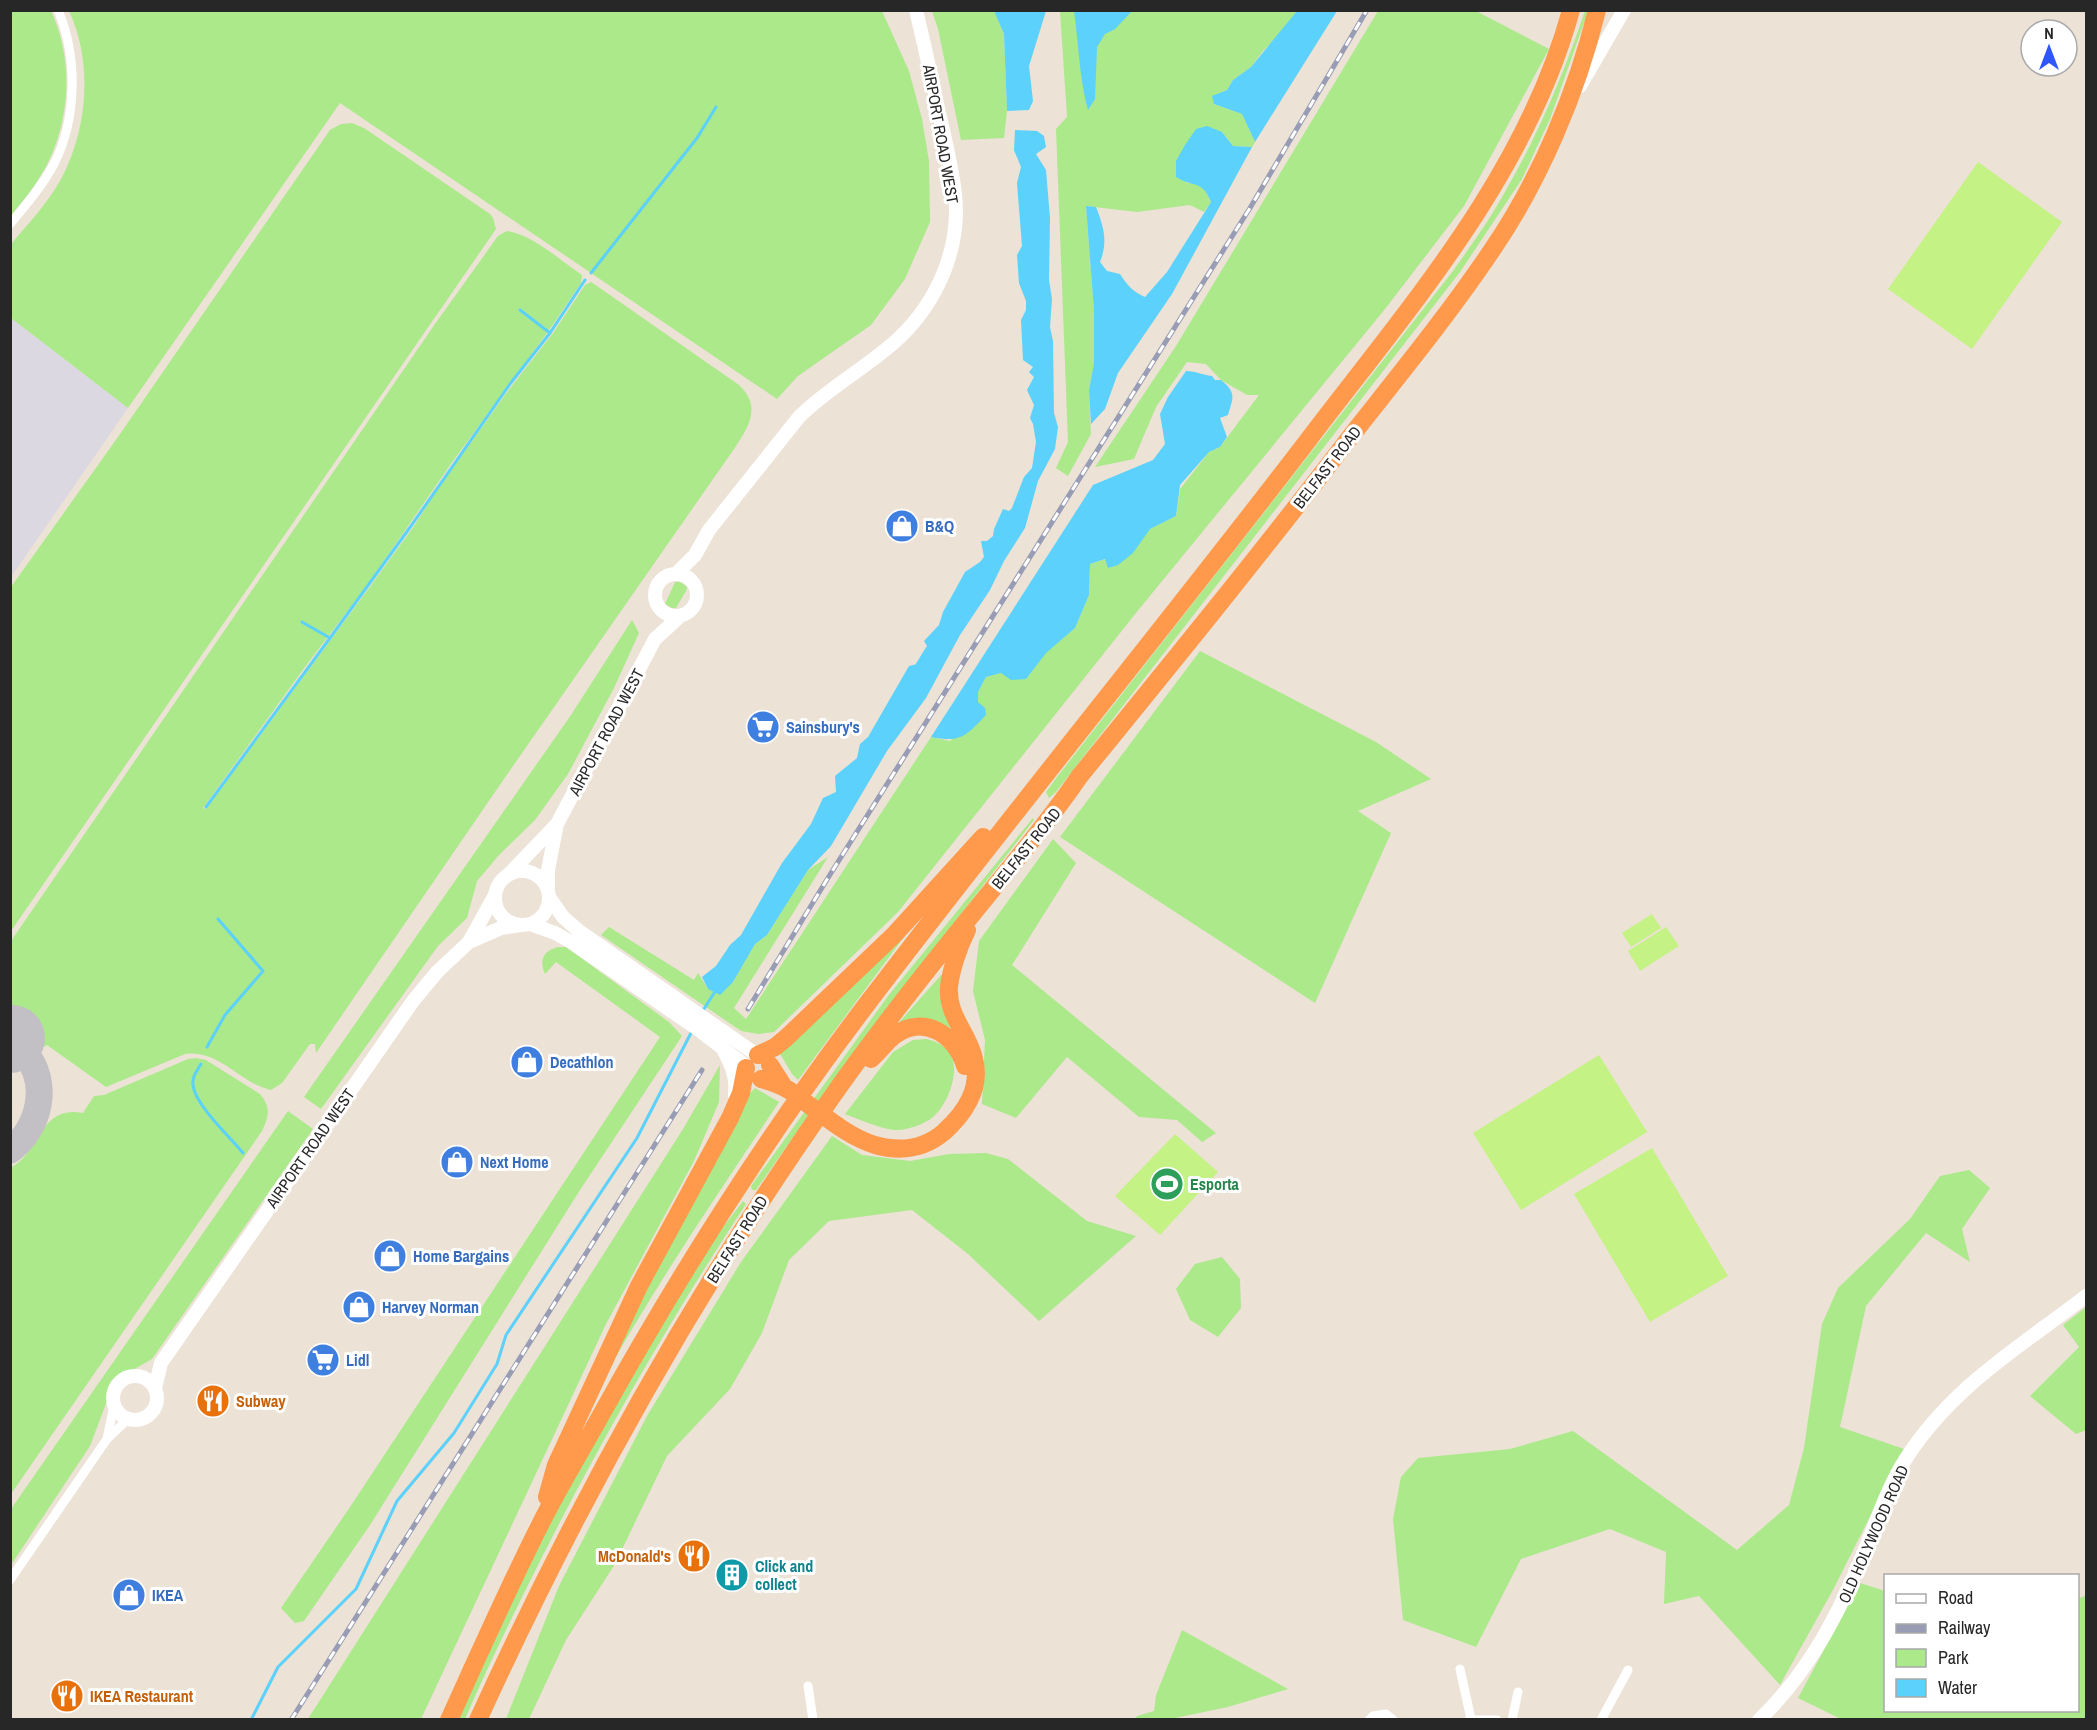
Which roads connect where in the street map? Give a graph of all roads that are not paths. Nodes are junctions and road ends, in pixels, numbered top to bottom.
1 (58, 10) edge
2 (916, 10) edge
3 (1571, 10) edge
4 (1597, 10) edge
5 (1624, 10) edge
6 (1569, 105) junction
7 (10, 224) edge
8 (695, 555) junction
9 (676, 574) junction
10 (694, 583) junction
11 (658, 605) junction
12 (680, 616) junction
13 (655, 639) junction
14 (1028, 799) junction
15 (557, 824) junction
16 (510, 873) junction
17 (549, 892) junction
18 (495, 895) junction
19 (981, 903) junction
20 (526, 924) junction
21 (469, 942) junction
22 (697, 1021) junction
23 (721, 1047) junction
24 (756, 1064) junction
25 (840, 1086) junction
26 (960, 1115) junction
27 (730, 1118) junction
28 (2086, 1296) edge
29 (161, 1363) junction
30 (134, 1376) junction
31 (155, 1388) junction
32 (114, 1405) junction
33 (128, 1419) junction
34 (107, 1439) junction
35 (540, 1525) junction
36 (10, 1580) edge
37 (1460, 1670) dead end
38 (1628, 1670) dead end
39 (808, 1686) dead end
40 (1518, 1692) dead end
41 (449, 1719) edge
42 (478, 1719) edge
43 (813, 1719) edge
44 (1369, 1719) edge
45 (1393, 1719) edge
46 (1470, 1719) edge
47 (1497, 1719) edge
48 (1512, 1719) edge
49 (1601, 1719) edge
50 (1759, 1719) edge

1 - 7 street
2 - 8 street, AIRPORT ROAD WEST
3 - 14 highway, BELFAST ROAD
4 - 6 highway
5 - 6 street, BELFAST ROAD
6 - 19 highway, BELFAST ROAD
8 - 9 street, AIRPORT ROAD WEST
8 - 10 street, AIRPORT ROAD WEST
9 - 10 street
9 - 11 street
10 - 12 street
11 - 12 street
11 - 13 street, AIRPORT ROAD WEST
12 - 13 street, AIRPORT ROAD WEST
13 - 15 street, AIRPORT ROAD WEST
14 - 24 highway
14 - 35 highway, BELFAST ROAD
15 - 16 street, AIRPORT ROAD WEST
15 - 17 street, AIRPORT ROAD WEST
16 - 17 street
16 - 18 street
17 - 20 street
17 - 22 street
18 - 20 street
18 - 21 street, AIRPORT ROAD WEST
19 - 25 highway, BELFAST ROAD
19 - 26 highway
20 - 21 street, AIRPORT ROAD WEST
20 - 22 street
21 - 29 street, AIRPORT ROAD WEST
22 - 23 street
22 - 24 street
23 - 24 street
23 - 27 street
24 - 26 highway
24 - 27 highway
25 - 26 highway
25 - 42 highway, BELFAST ROAD
27 - 35 highway
28 - 50 street, OLD HOLYWOOD ROAD
29 - 30 street, AIRPORT ROAD WEST
29 - 31 street, AIRPORT ROAD WEST
30 - 31 street
30 - 32 street
31 - 33 street
32 - 33 street
32 - 34 street
33 - 34 street
34 - 36 street
35 - 41 highway, BELFAST ROAD
37 - 46 street
38 - 49 street
39 - 43 street
40 - 48 street
44 - 45 street
46 - 47 street

